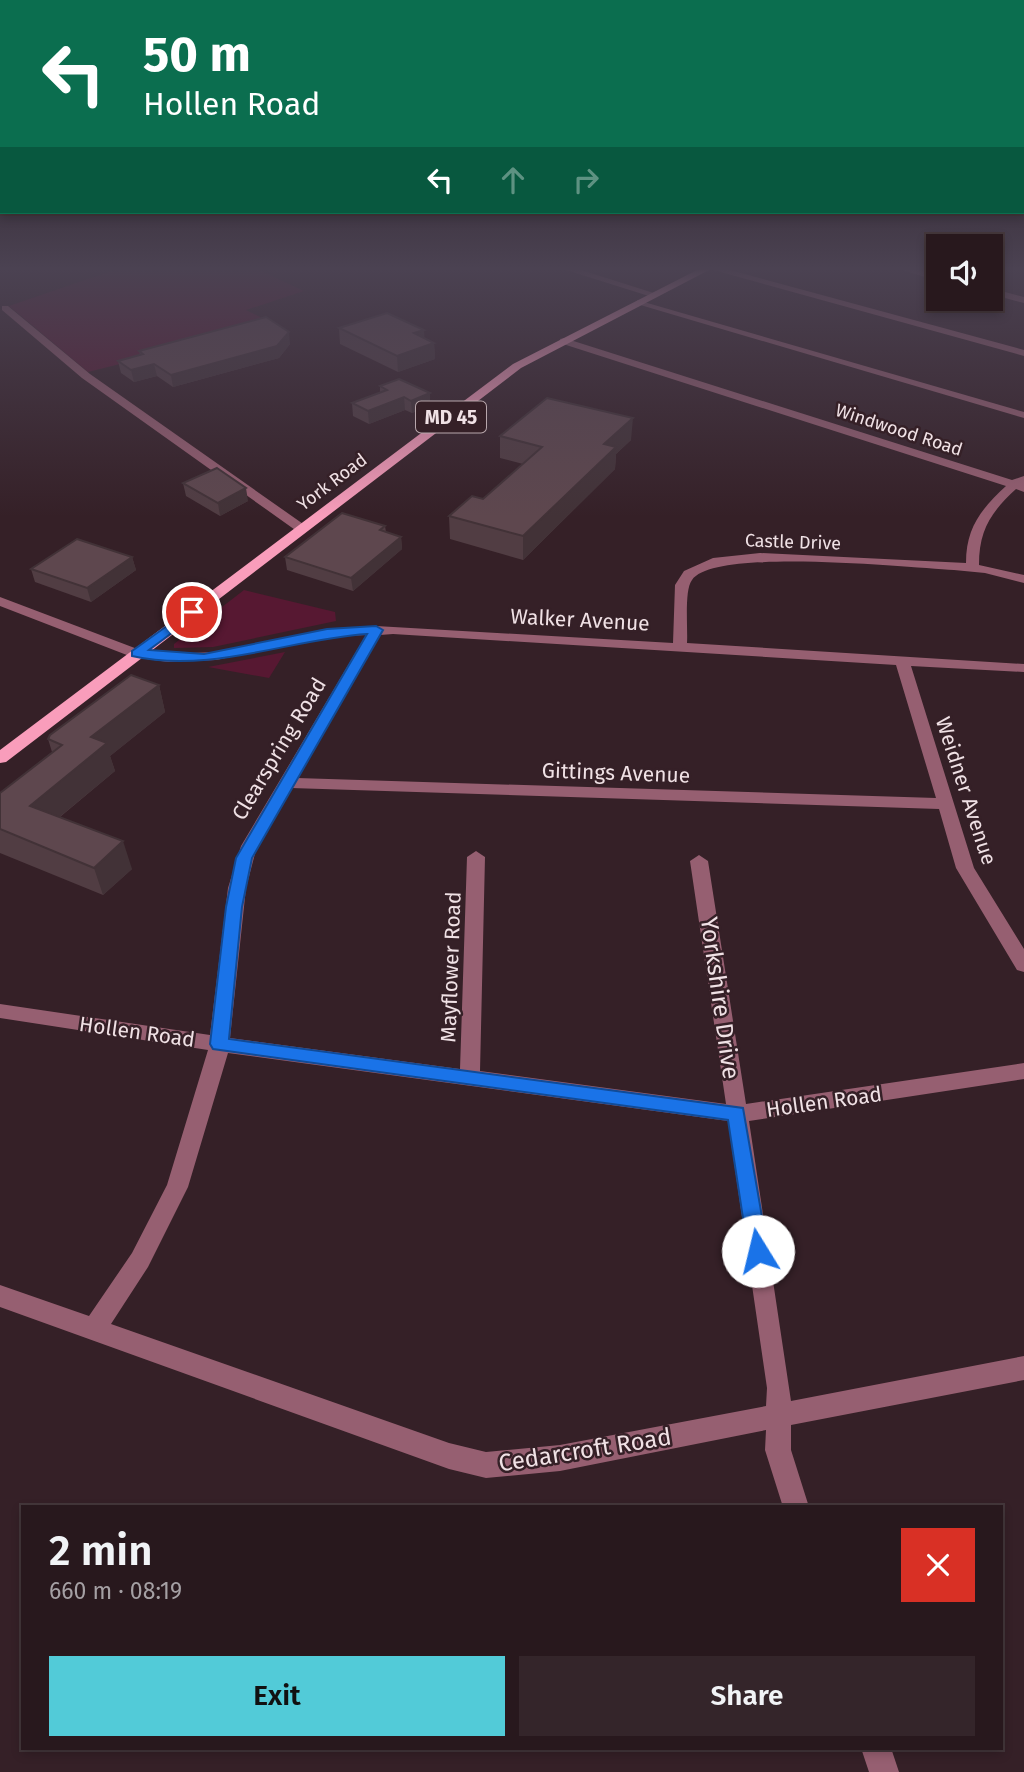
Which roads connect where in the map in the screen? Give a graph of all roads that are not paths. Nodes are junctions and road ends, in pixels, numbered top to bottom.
1 (57, 352) edge
2 (544, 352) edge
3 (597, 352) edge
4 (809, 352) edge
5 (1024, 415) edge
6 (1024, 475) edge
7 (1019, 487) edge
8 (302, 529) junction
9 (973, 568) junction
10 (1024, 579) edge
11 (0, 601) edge
12 (376, 630) junction
13 (680, 646) junction
14 (137, 654) junction
15 (902, 660) junction
16 (1024, 668) edge
17 (0, 758) edge
18 (286, 783) junction
19 (944, 804) junction
20 (476, 857) dead end
21 (699, 861) dead end
22 (1024, 965) edge
23 (0, 1011) edge
24 (219, 1044) junction
25 (1024, 1071) edge
26 (470, 1078) junction
27 (737, 1114) junction
28 (0, 1296) edge
29 (93, 1330) junction
30 (1024, 1368) edge
31 (777, 1417) junction
32 (795, 1505) edge
33 (877, 1750) edge
34 (884, 1772) edge

1 - 8 street
2 - 8 main road, York Road / MD 45
3 - 7 street, Windwood Road
4 - 5 street
6 - 7 street
7 - 9 street
8 - 14 main road, York Road
9 - 10 street
9 - 13 street, Castle Drive
11 - 14 street
12 - 13 street, Walker Avenue
12 - 14 street, Walker Avenue
12 - 18 street, Clearspring Road
13 - 15 street, Walker Avenue
14 - 17 main road, York Road
15 - 16 street, Walker Avenue
15 - 19 street, Weidner Avenue
18 - 19 street, Gittings Avenue
18 - 24 street, Clearspring Road
19 - 22 street, Weidner Avenue
20 - 26 street, Mayflower Road
21 - 27 street, Yorkshire Drive
23 - 24 street, Hollen Road
24 - 26 street, Hollen Road
24 - 29 street, Clearspring Road
25 - 27 street, Hollen Road
26 - 27 street, Hollen Road
27 - 31 street, Yorkshire Drive
28 - 29 street, Cedarcroft Road
29 - 31 street, Cedarcroft Road
30 - 31 street, Cedarcroft Road
31 - 32 street, Yorkshire Drive
33 - 34 street

